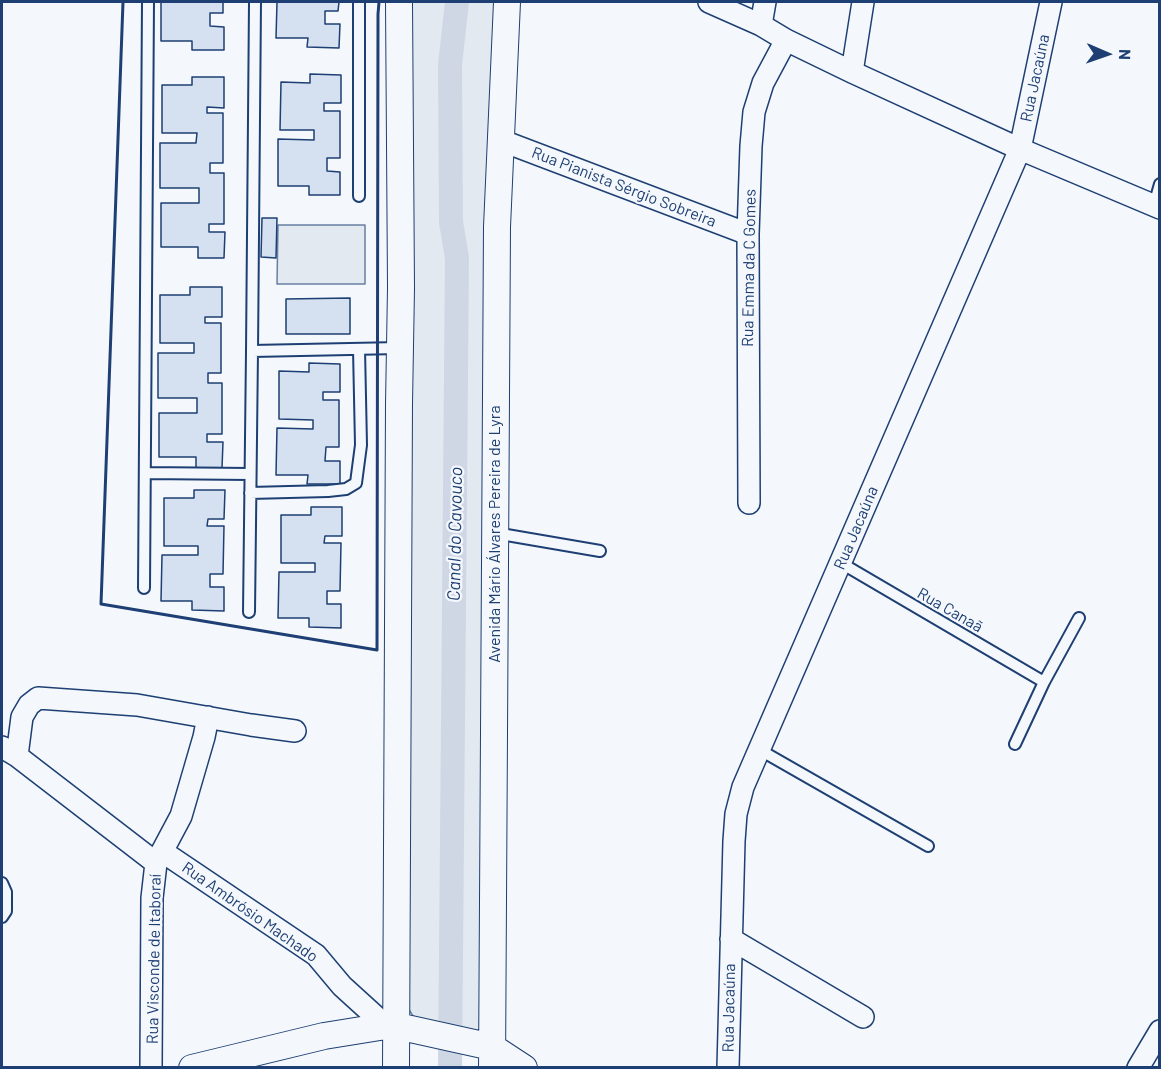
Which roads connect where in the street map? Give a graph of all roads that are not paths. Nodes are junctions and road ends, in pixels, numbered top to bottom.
1 (148, 2) edge
2 (255, 2) edge
3 (359, 2) edge
4 (399, 2) edge
5 (507, 2) edge
6 (709, 2) edge
7 (765, 2) edge
8 (863, 2) edge
9 (1051, 2) edge
10 (761, 25) junction
11 (786, 40) junction
12 (852, 72) junction
13 (500, 140) junction
14 (1020, 149) junction
15 (1160, 184) edge
16 (359, 196) dead end
17 (1157, 207) edge
18 (748, 234) junction
19 (399, 348) junction
20 (359, 349) junction
21 (252, 351) junction
22 (145, 473) junction
23 (250, 474) junction
24 (250, 493) junction
25 (749, 503) dead end
26 (495, 533) junction
27 (600, 550) dead end
28 (841, 563) junction
29 (144, 588) dead end
30 (249, 612) dead end
31 (1079, 618) dead end
32 (1044, 682) junction
33 (208, 717) junction
34 (295, 731) dead end
35 (1015, 744) dead end
36 (760, 750) junction
37 (10, 752) edge
38 (928, 846) dead end
39 (160, 858) junction
40 (2, 883) edge
41 (2, 917) edge
42 (731, 939) junction
43 (863, 1017) dead end
44 (400, 1027) junction
45 (1160, 1031) edge
46 (490, 1054) edge
47 (152, 1068) edge
48 (192, 1068) edge
49 (396, 1068) edge
50 (524, 1068) edge
51 (728, 1068) edge
52 (1138, 1068) edge

1 - 22 lane
2 - 21 lane
3 - 16 lane
4 - 19 street
5 - 13 street, Avenida Mário Álvares Pereira de Lyra
6 - 10 street
7 - 10 street
8 - 12 street
9 - 14 street, Rua Jacaúna
10 - 11 street
11 - 12 street
11 - 18 street, Rua Emma da C Gomes
12 - 14 street
13 - 18 street, Rua Pianista Sérgio Sobreira
13 - 26 street, Avenida Mário Álvares Pereira de Lyra
14 - 17 street
14 - 28 street, Rua Jacaúna
15 - 17 lane
18 - 25 street, Rua Emma da C Gomes
19 - 20 lane
19 - 44 street
20 - 21 lane
20 - 24 lane
21 - 23 lane
22 - 23 lane
22 - 29 lane
23 - 24 lane
24 - 30 lane
26 - 27 lane
26 - 46 street, Avenida Mário Álvares Pereira de Lyra
28 - 32 lane, Rua Canaã
28 - 36 street, Rua Jacaúna
31 - 32 lane
32 - 35 lane
33 - 34 street
33 - 37 street
33 - 39 street, Rua Visconde de Itaboraí
36 - 38 lane
36 - 42 street, Rua Jacaúna
37 - 39 street, Rua Ambrósio Machado
39 - 44 street, Rua Ambrósio Machado
39 - 47 street, Rua Visconde de Itaboraí
40 - 41 lane
42 - 43 street
42 - 51 street, Rua Jacaúna
44 - 46 street, Rua Ambrósio Machado
44 - 48 street
44 - 49 street
45 - 52 street
46 - 50 street, Rua Ambrósio Machado

